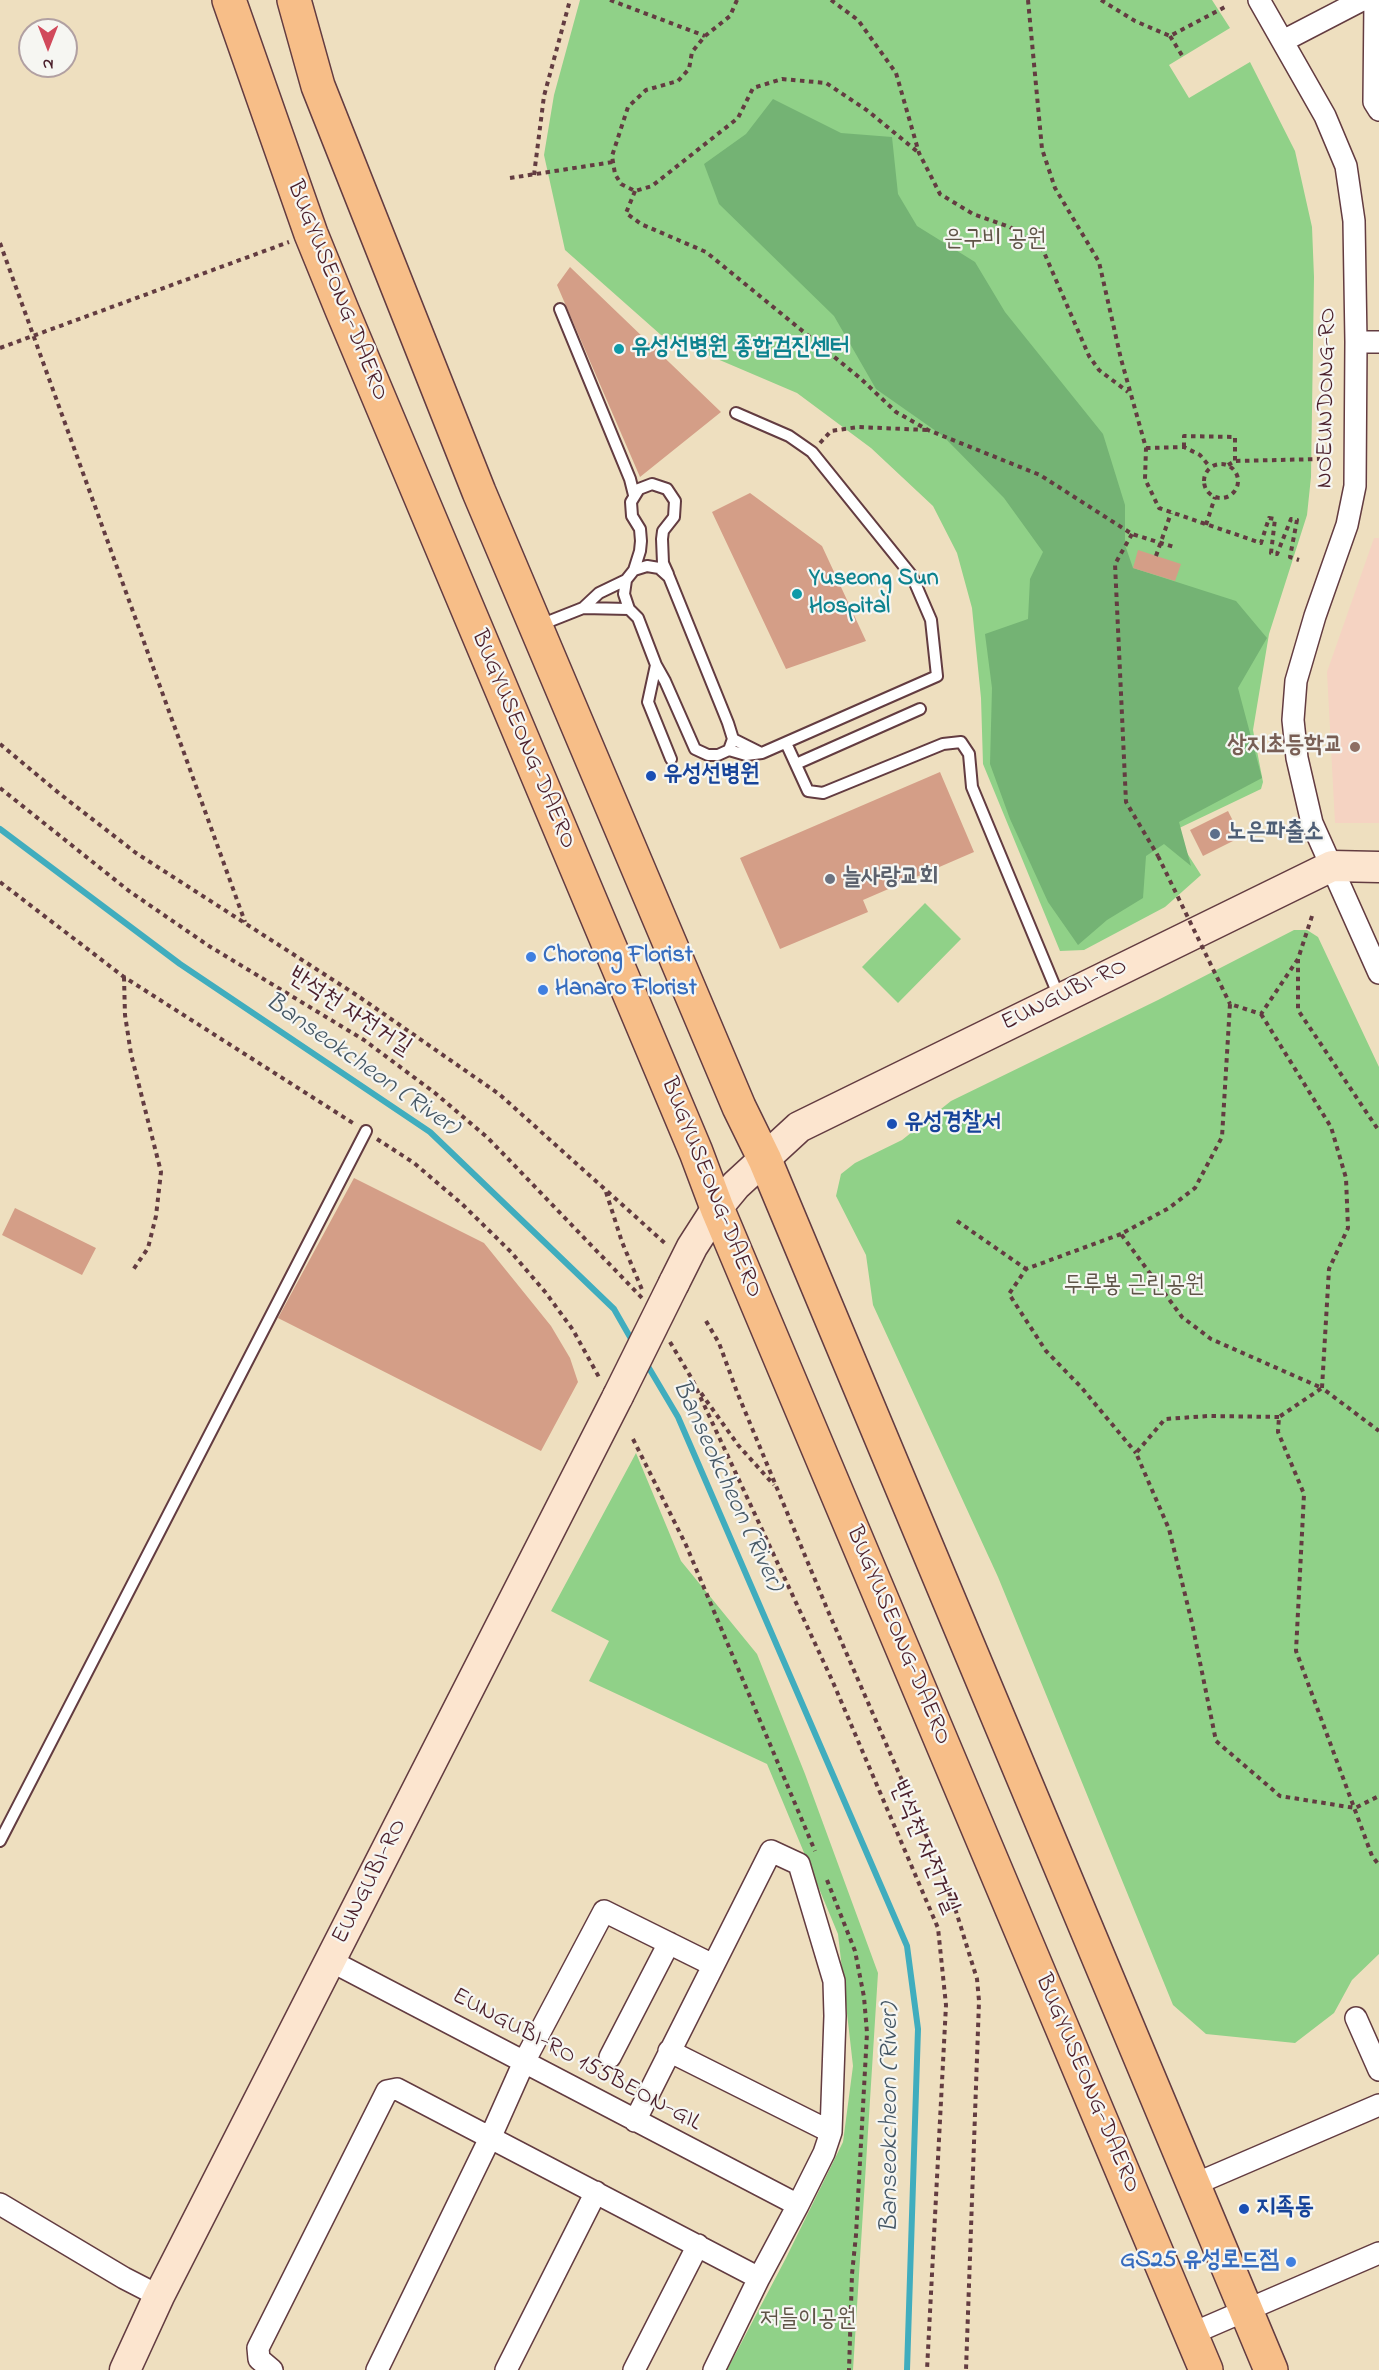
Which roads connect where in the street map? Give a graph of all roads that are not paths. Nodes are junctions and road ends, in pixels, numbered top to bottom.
1 (229, 0) edge
2 (294, 0) edge
3 (1259, 0) edge
4 (1362, 0) edge
5 (1375, 0) edge
6 (1283, 41) junction
7 (1379, 110) edge
8 (560, 309) dead end
9 (1356, 342) junction
10 (1379, 342) edge
11 (736, 413) dead end
12 (630, 479) junction
13 (645, 486) junction
14 (634, 495) junction
15 (634, 570) junction
16 (669, 577) junction
17 (626, 580) junction
18 (583, 608) junction
19 (629, 609) junction
20 (537, 626) junction
21 (656, 665) junction
22 (920, 709) dead end
23 (786, 743) junction
24 (731, 745) junction
25 (671, 759) dead end
26 (796, 764) junction
27 (1332, 867) junction
28 (1379, 867) edge
29 (1379, 974) edge
30 (1060, 999) junction
31 (366, 1131) road end
32 (765, 1160) junction
33 (717, 1208) junction
34 (0, 1841) edge
35 (669, 1943) junction
36 (331, 1961) junction
37 (714, 1965) junction
38 (1356, 2018) dead end
39 (669, 2051) junction
40 (610, 2057) dead end
41 (524, 2062) junction
42 (1379, 2070) edge
43 (1379, 2105) edge
44 (635, 2121) junction
45 (831, 2133) junction
46 (490, 2136) junction
47 (1193, 2185) junction
48 (596, 2192) junction
49 (0, 2204) edge
50 (798, 2205) junction
51 (698, 2246) junction
52 (1379, 2253) edge
53 (759, 2278) junction
54 (159, 2296) junction
55 (1246, 2311) junction
56 (1191, 2334) junction
57 (125, 2370) edge
58 (272, 2370) edge
59 (377, 2370) edge
60 (506, 2370) edge
61 (634, 2370) edge
62 (714, 2370) edge
63 (1206, 2370) edge
64 (1271, 2370) edge

1 - 33 main road, BUGYUSEONG-DAERO
2 - 20 main road
3 - 6 street, NOEUNDONG-RO
4 - 6 street
5 - 7 street
6 - 9 street, NOEUNDONG-RO
8 - 12 lane
9 - 10 street
9 - 27 street, NOEUNDONG-RO
11 - 23 lane
12 - 13 lane
12 - 14 lane
13 - 14 lane
13 - 16 lane
14 - 15 lane
15 - 16 lane
15 - 17 lane
16 - 24 lane
17 - 18 lane
17 - 19 lane
18 - 19 lane
18 - 20 lane
19 - 21 lane
20 - 32 main road
21 - 24 lane
21 - 25 lane
22 - 26 lane
23 - 24 lane
23 - 26 lane
26 - 30 lane
27 - 28 street, EUNGUBI-RO
27 - 29 street, NOEUNDONG-RO
27 - 30 street, EUNGUBI-RO
30 - 32 street, EUNGUBI-RO
31 - 34 lane
32 - 33 street, EUNGUBI-RO
32 - 47 main road
33 - 36 street, EUNGUBI-RO, bridge
33 - 56 main road, BUGYUSEONG-DAERO
35 - 37 street
35 - 40 street
35 - 41 street
36 - 41 street, EUNGUBI-RO 155BEON-GIL
36 - 54 street, EUNGUBI-RO
37 - 39 street
37 - 45 street
38 - 42 street
39 - 44 street
39 - 45 street
41 - 44 street, EUNGUBI-RO 155BEON-GIL
41 - 46 street
43 - 47 street
44 - 50 street, EUNGUBI-RO 155BEON-GIL
45 - 50 street
46 - 48 street
46 - 58 street
46 - 59 street
47 - 55 main road
48 - 51 street
48 - 60 street
49 - 54 street
50 - 53 street
51 - 53 street
51 - 61 street
52 - 55 street
53 - 62 street
54 - 57 street, EUNGUBI-RO
55 - 56 street
55 - 64 main road
56 - 63 main road, BUGYUSEONG-DAERO

